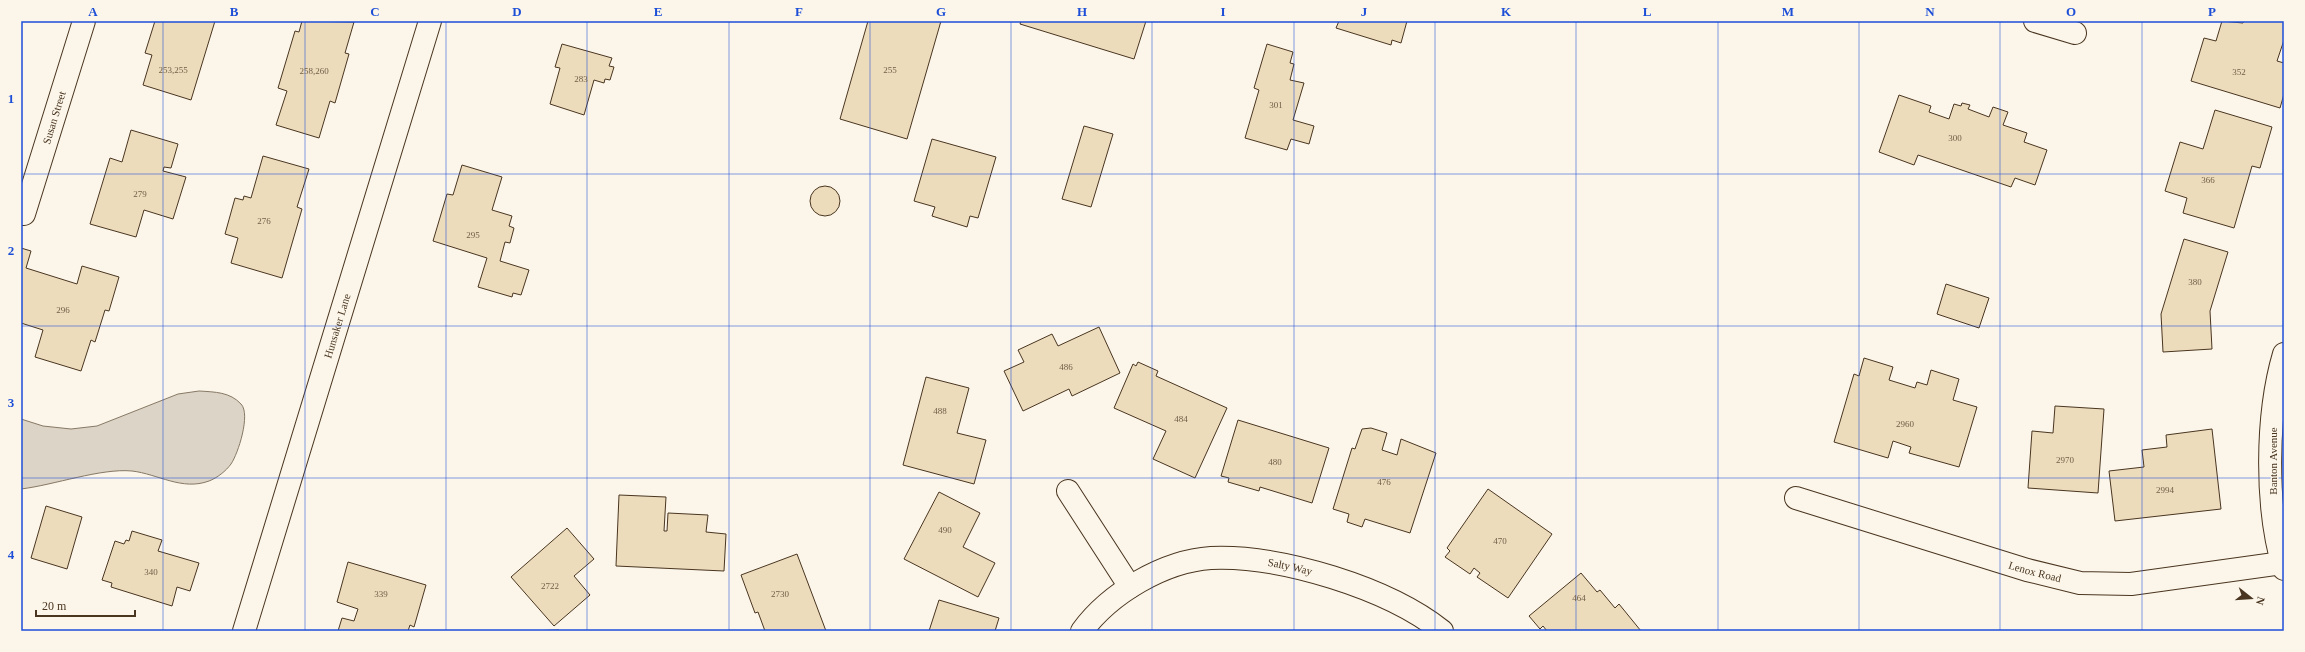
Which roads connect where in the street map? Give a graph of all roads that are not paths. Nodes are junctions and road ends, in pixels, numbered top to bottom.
1 (84, 21) edge
2 (430, 21) edge
3 (2034, 21) edge
4 (2075, 33) dead end
5 (24, 214) dead end
6 (2284, 354) edge
7 (1068, 491) dead end
8 (1796, 498) dead end
9 (2283, 566) edge
10 (1130, 587) junction
11 (244, 631) edge
12 (1082, 631) edge
13 (1442, 631) edge

1 - 5 street, Susan Street
2 - 11 street, Hunsaker Lane
3 - 4 street
6 - 9 street, Banton Avenue
7 - 10 street
8 - 9 street, Lenox Road
10 - 12 street, Salty Way
10 - 13 street, Salty Way

